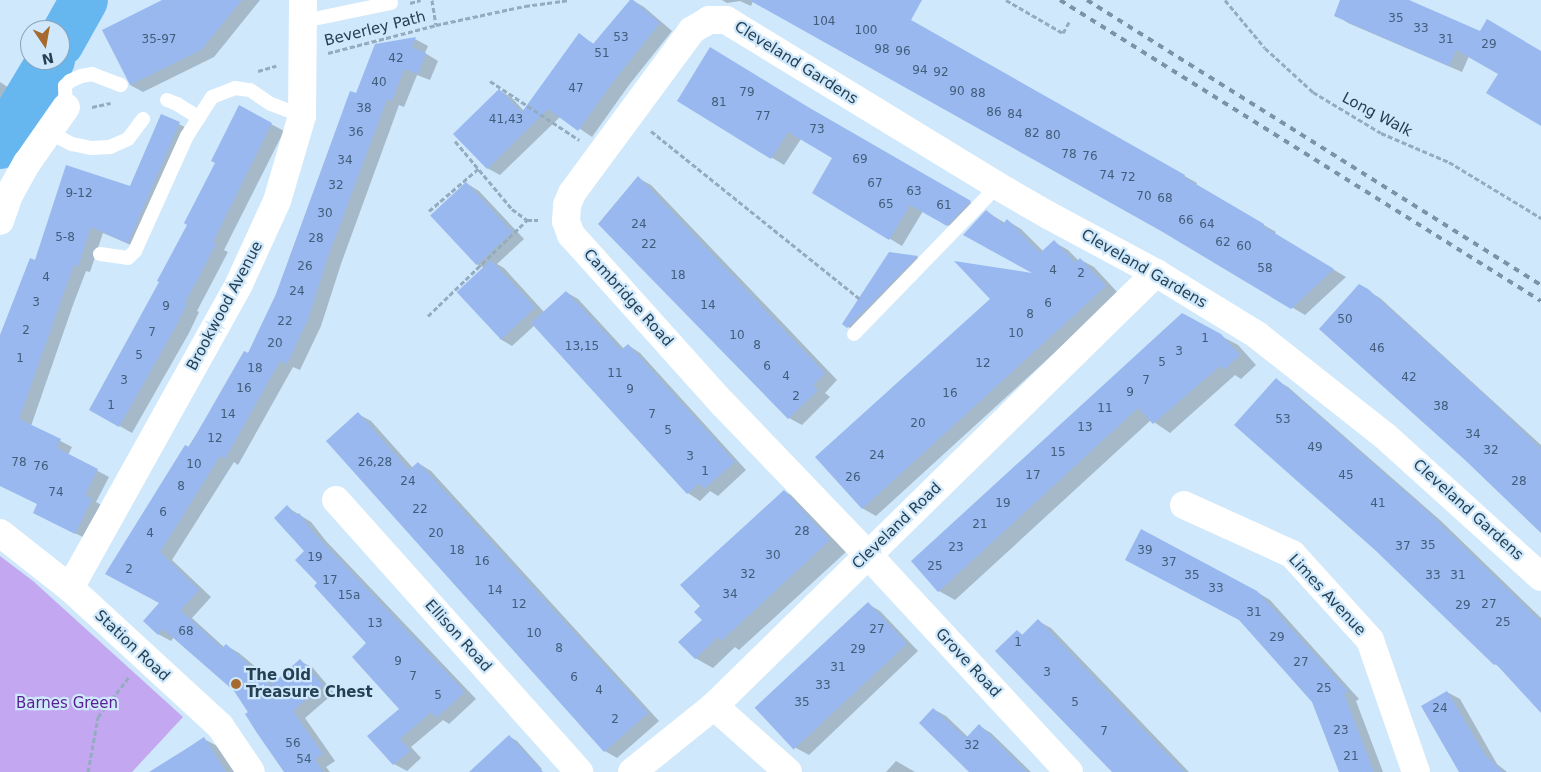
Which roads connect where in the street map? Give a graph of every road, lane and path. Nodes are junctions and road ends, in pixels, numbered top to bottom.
1 (432, 0) edge
2 (528, 0) edge
3 (570, 0) edge
4 (1006, 0) edge
5 (1226, 0) edge
6 (391, 3) dead end
7 (525, 6) junction
8 (304, 10) edge
9 (1069, 22) dead end
10 (436, 25) junction
11 (302, 59) junction
12 (490, 81) dead end
13 (121, 85) dead end
14 (166, 100) dead end
15 (66, 107) joint
16 (302, 116) junction
17 (143, 118) dead end
18 (199, 118) junction
19 (649, 129) dead end
20 (49, 132) junction
21 (455, 141) dead end
22 (601, 154) junction
23 (478, 169) junction
24 (996, 185) junction
25 (429, 211) dead end
26 (1541, 218) edge
27 (527, 220) junction
28 (0, 221) edge
29 (566, 221) junction
30 (100, 254) dead end
31 (1156, 273) junction
32 (876, 312) junction
33 (428, 316) dead end
34 (854, 334) dead end
35 (336, 500) dead end
36 (1184, 505) dead end
37 (0, 533) edge
38 (868, 555) junction
39 (1541, 577) edge
40 (70, 588) junction
41 (132, 673) dead end
42 (714, 706) junction
43 (88, 772) edge
44 (251, 772) edge
45 (579, 772) edge
46 (632, 772) edge
47 (788, 772) edge
48 (1068, 772) edge
49 (1416, 772) edge

1 - 10 path
2 - 7 path
3 - 7 path, Beverley Path
4 - 9 path
5 - 26 path, Long Walk
6 - 8 lane
7 - 10 path, Beverley Path
8 - 11 street, Brookwood Avenue
10 - 11 path, Beverley Path
11 - 16 street, Brookwood Avenue
12 - 22 path
13 - 15 lane
14 - 18 lane
15 - 20 street
16 - 18 lane
16 - 40 street, Brookwood Avenue
17 - 20 lane
18 - 30 lane
19 - 32 path
20 - 28 street
21 - 23 path
22 - 24 street, Cleveland Gardens
22 - 29 street
23 - 25 path
23 - 27 path
24 - 31 street, Cleveland Gardens
24 - 32 lane
27 - 29 path
27 - 33 path
29 - 38 street, Cambridge Road
31 - 38 street, Cleveland Road
31 - 39 street, Cleveland Gardens
32 - 34 lane
35 - 45 street, Ellison Road
36 - 49 street, Limes Avenue
37 - 40 street, Station Road
38 - 42 street, Cleveland Road
38 - 48 street, Grove Road
40 - 44 street, Station Road
41 - 43 path
42 - 46 street, Cleveland Road
42 - 47 street

